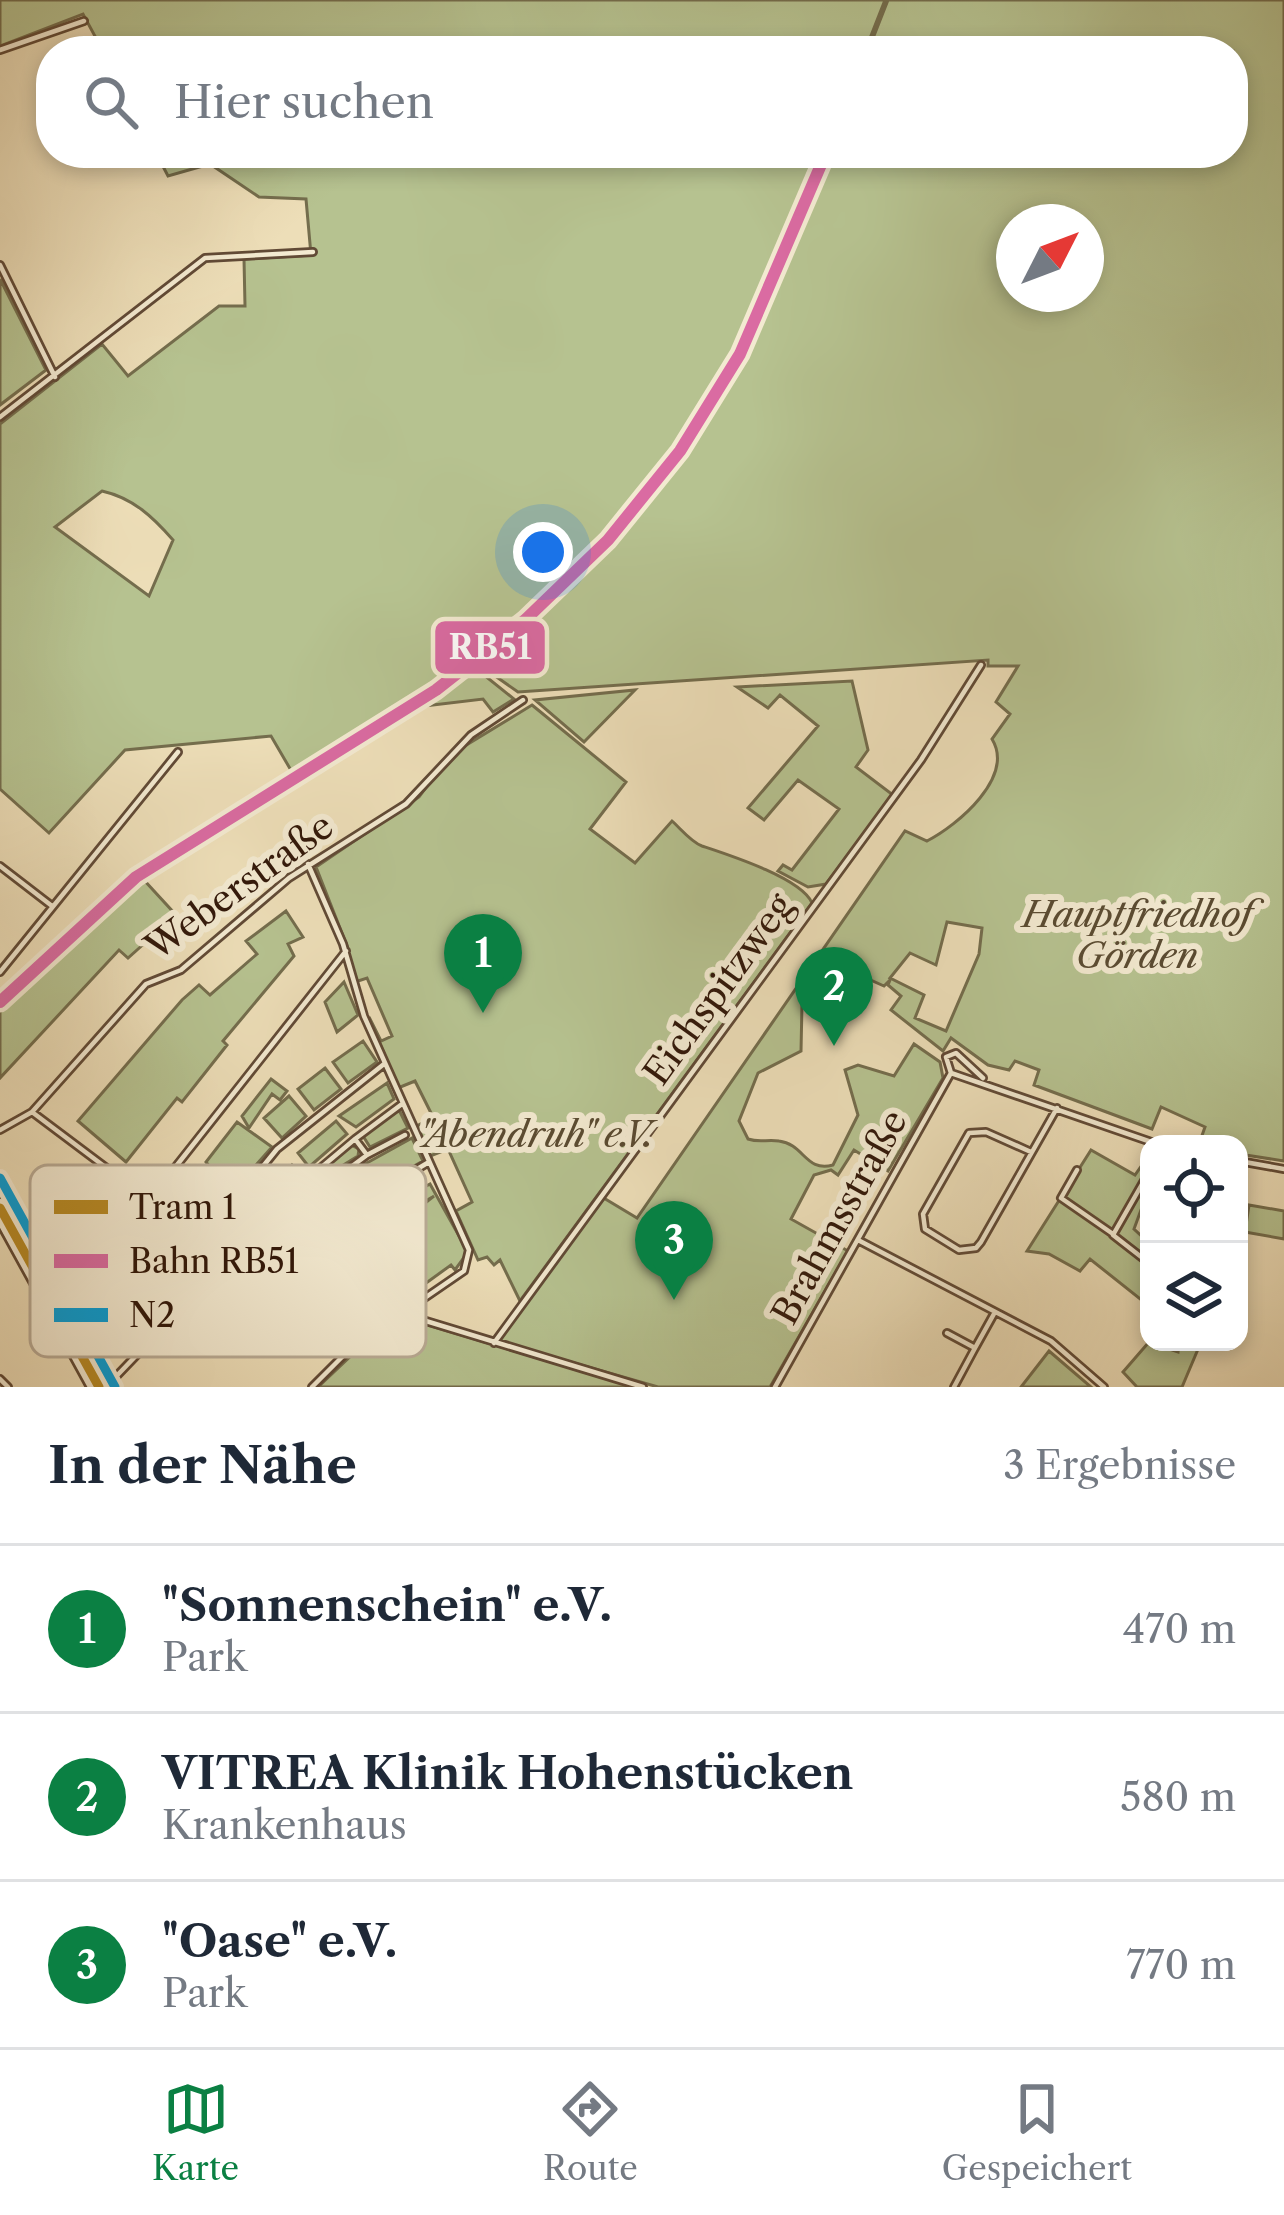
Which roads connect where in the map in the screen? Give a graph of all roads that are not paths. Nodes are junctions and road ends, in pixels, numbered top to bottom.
1 (84, 21) dead end
2 (41, 36) edge
3 (36, 38) edge
4 (0, 50) edge
5 (314, 252) dead end
6 (0, 265) edge
7 (55, 377) junction
8 (0, 417) edge
9 (981, 665) dead end
10 (524, 700) dead end
11 (178, 752) dead end
12 (308, 864) junction
13 (0, 866) edge
14 (52, 906) junction
15 (346, 951) junction
16 (0, 972) edge
17 (384, 1064) junction
18 (951, 1073) junction
19 (986, 1082) junction
20 (402, 1104) junction
21 (1057, 1108) junction
22 (32, 1112) junction
23 (0, 1130) edge
24 (405, 1135) dead end
25 (1140, 1138) edge
26 (355, 1139) junction
27 (1031, 1152) junction
28 (367, 1155) junction
29 (429, 1162) junction
30 (1248, 1162) edge
31 (98, 1165) edge
32 (178, 1165) edge
33 (265, 1165) edge
34 (323, 1165) edge
35 (354, 1165) edge
36 (424, 1165) edge
37 (1284, 1168) edge
38 (1077, 1170) dead end
39 (0, 1178) edge
40 (1140, 1188) edge
41 (0, 1222) edge
42 (30, 1234) edge
43 (1113, 1234) junction
44 (858, 1240) junction
45 (1140, 1256) edge
46 (30, 1277) edge
47 (426, 1297) edge
48 (995, 1312) junction
49 (426, 1321) edge
50 (946, 1334) dead end
51 (494, 1343) junction
52 (975, 1348) junction
53 (74, 1357) edge
54 (96, 1357) edge
55 (137, 1357) edge
56 (342, 1357) edge
57 (0, 1379) edge
58 (111, 1385) edge
59 (8, 1387) edge
60 (90, 1387) edge
61 (312, 1387) edge
62 (643, 1387) edge
63 (775, 1387) edge
64 (954, 1387) edge
65 (1104, 1387) edge

1 - 2 street
3 - 4 street
5 - 7 street
6 - 7 street
7 - 8 street
9 - 51 street, Eichspitzweg
10 - 12 street, Weberstraße
11 - 14 street
12 - 15 street
12 - 22 street, Weberstraße
13 - 14 street
14 - 16 street
15 - 17 street
15 - 32 street
17 - 20 street
17 - 33 street
18 - 19 street
18 - 19 street
18 - 44 street, Brahmsstraße
19 - 21 street
20 - 26 street
20 - 29 street
21 - 25 street
21 - 27 street
22 - 23 street, Weberstraße
22 - 31 street
24 - 28 street
26 - 28 street
26 - 34 street
27 - 27 street
28 - 35 street
29 - 36 street
29 - 47 street
30 - 37 street
38 - 43 street
39 - 42 street
40 - 43 street
41 - 46 street
43 - 45 street
44 - 48 street
44 - 63 street, Brahmsstraße
48 - 52 street
48 - 65 street
49 - 51 street
50 - 52 street
51 - 62 street
52 - 64 street
53 - 60 street
54 - 58 street
55 - 58 street
56 - 61 street
57 - 59 street

